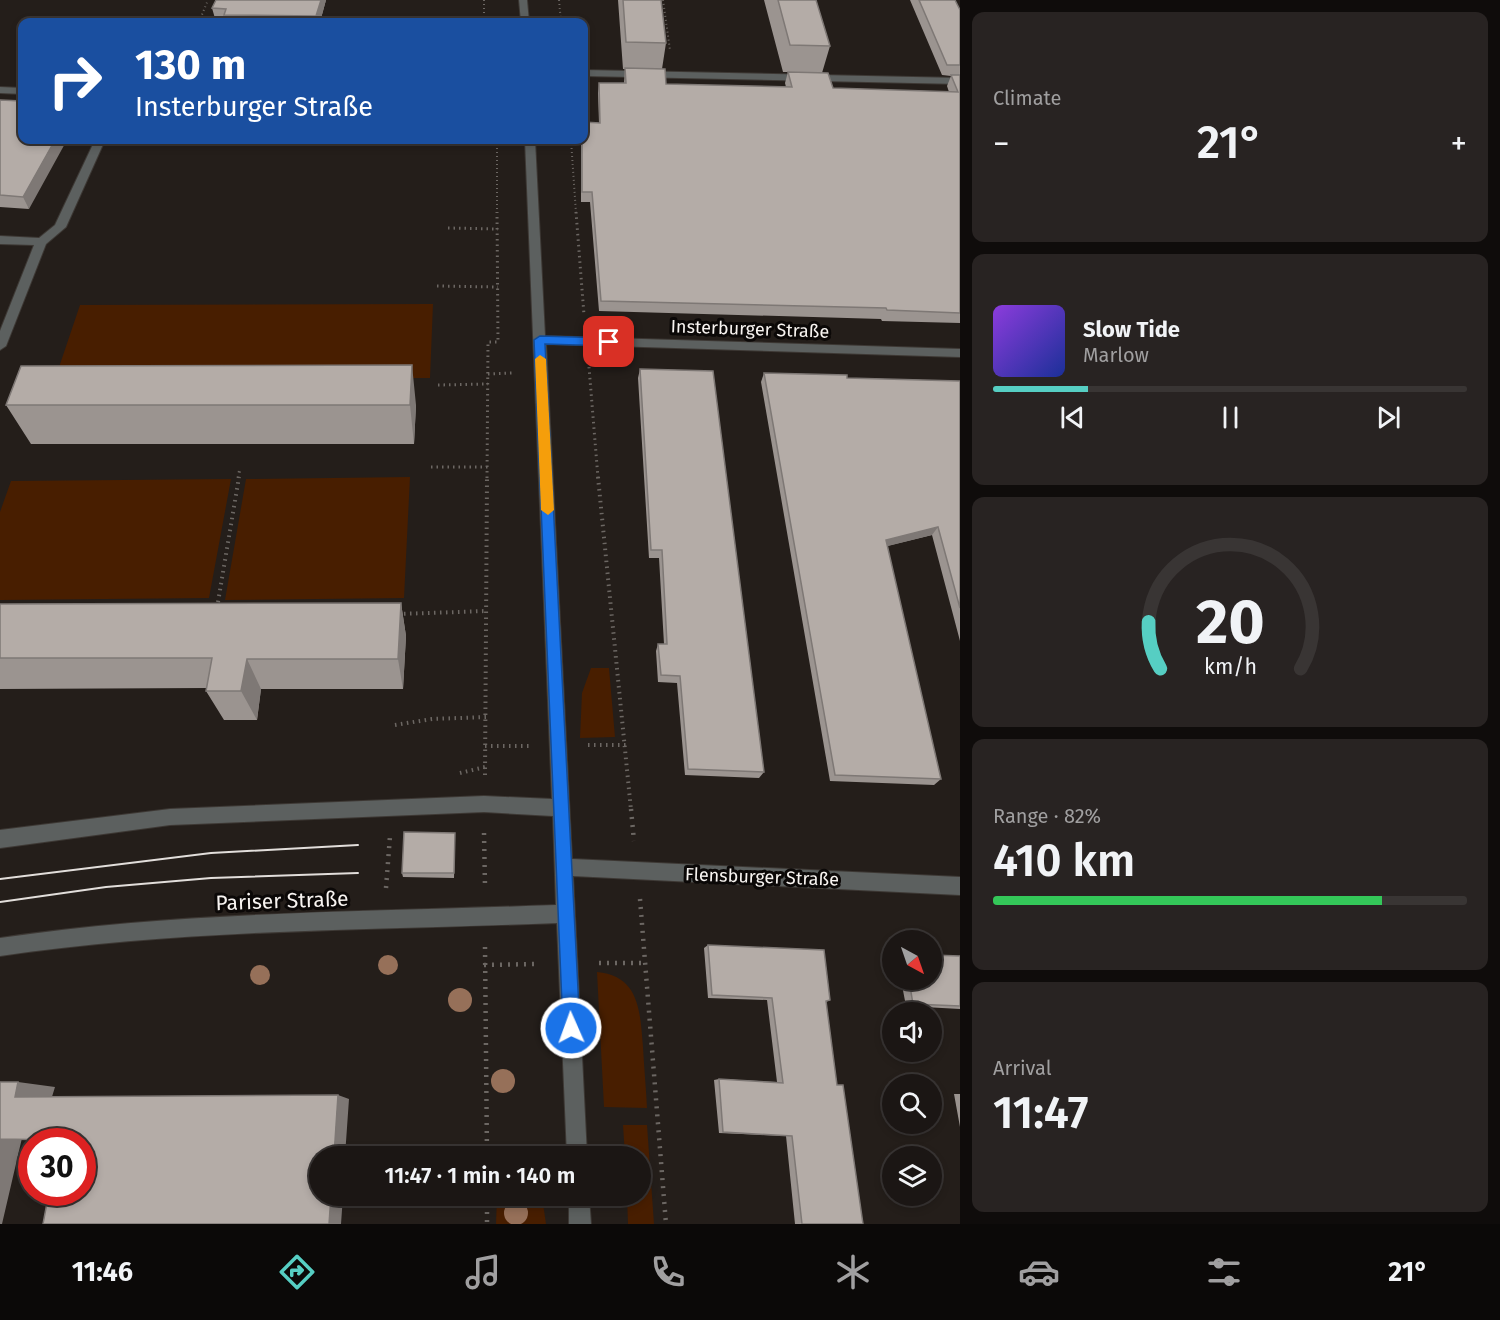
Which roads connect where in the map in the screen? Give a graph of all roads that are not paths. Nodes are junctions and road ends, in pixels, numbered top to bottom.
1 (524, 0) edge
2 (525, 18) edge
3 (588, 73) edge
4 (960, 81) edge
5 (0, 90) edge
6 (18, 91) edge
7 (98, 144) edge
8 (530, 144) edge
9 (0, 240) edge
10 (41, 242) junction
11 (540, 340) junction
12 (0, 346) edge
13 (960, 353) edge
14 (561, 808) junction
15 (0, 839) edge
16 (564, 867) junction
17 (960, 886) edge
18 (567, 914) junction
19 (0, 947) edge
20 (577, 1146) edge
21 (579, 1206) edge
22 (580, 1224) edge

1 - 2 street
3 - 4 street
5 - 6 street
7 - 10 street
8 - 11 street
9 - 10 street
10 - 12 street
11 - 13 street, Insterburger Straße
11 - 14 street
14 - 15 street
14 - 16 street
16 - 17 street, Flensburger Straße
16 - 18 street
18 - 19 street, Pariser Straße
18 - 20 street
21 - 22 street

